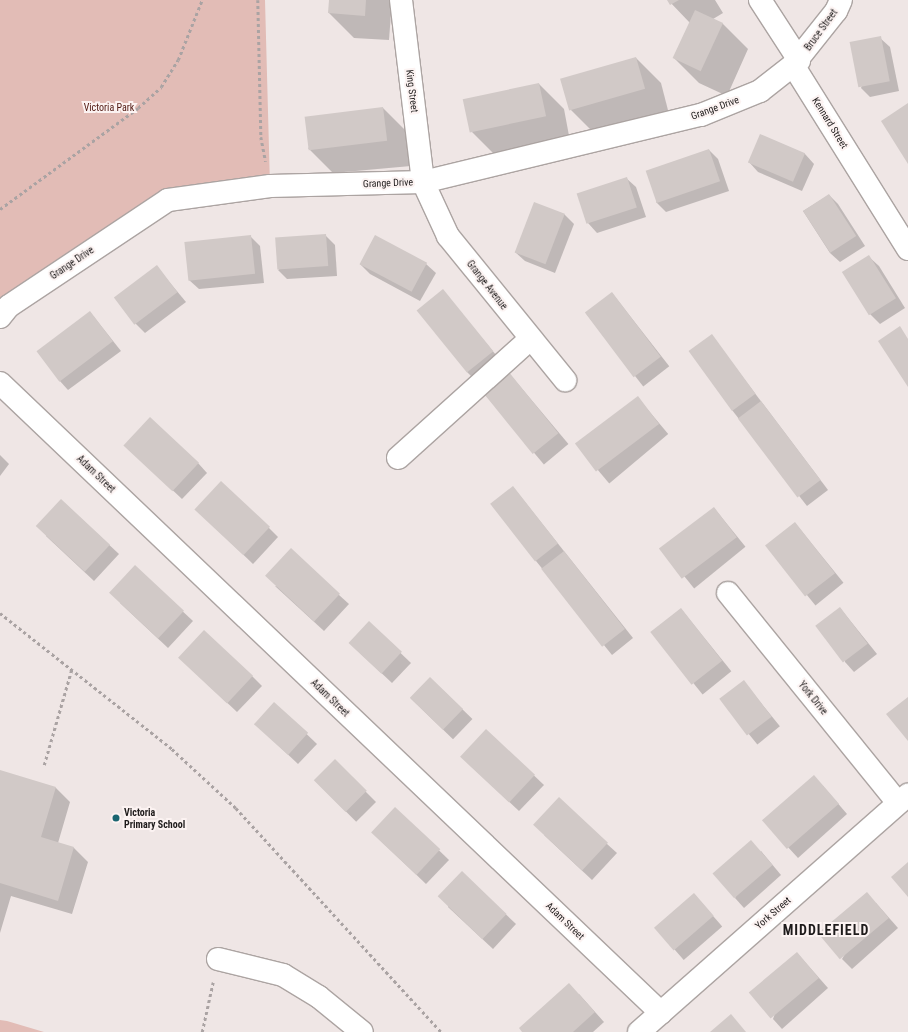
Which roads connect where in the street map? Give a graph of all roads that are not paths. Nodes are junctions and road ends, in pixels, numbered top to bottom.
1 (401, 0) edge
2 (760, 0) edge
3 (841, 0) edge
4 (796, 62) junction
5 (423, 182) junction
6 (908, 249) edge
7 (0, 317) edge
8 (530, 339) junction
9 (565, 380) dead end
10 (0, 383) edge
11 (398, 458) dead end
12 (728, 593) dead end
13 (903, 799) edge
14 (218, 959) road end
15 (661, 1012) junction
16 (362, 1032) edge
17 (639, 1032) edge

1 - 5 street, King Street
2 - 4 street, Kennard Street
3 - 4 street, Bruce Street
4 - 5 street, Grange Drive
4 - 6 street, Kennard Street
5 - 7 street, Grange Drive
5 - 8 street, Grange Avenue
8 - 9 street, Grange Avenue
8 - 11 street
10 - 15 street, Adam Street
12 - 13 street, York Drive
13 - 15 street, York Street
14 - 16 street
15 - 17 street, York Street

